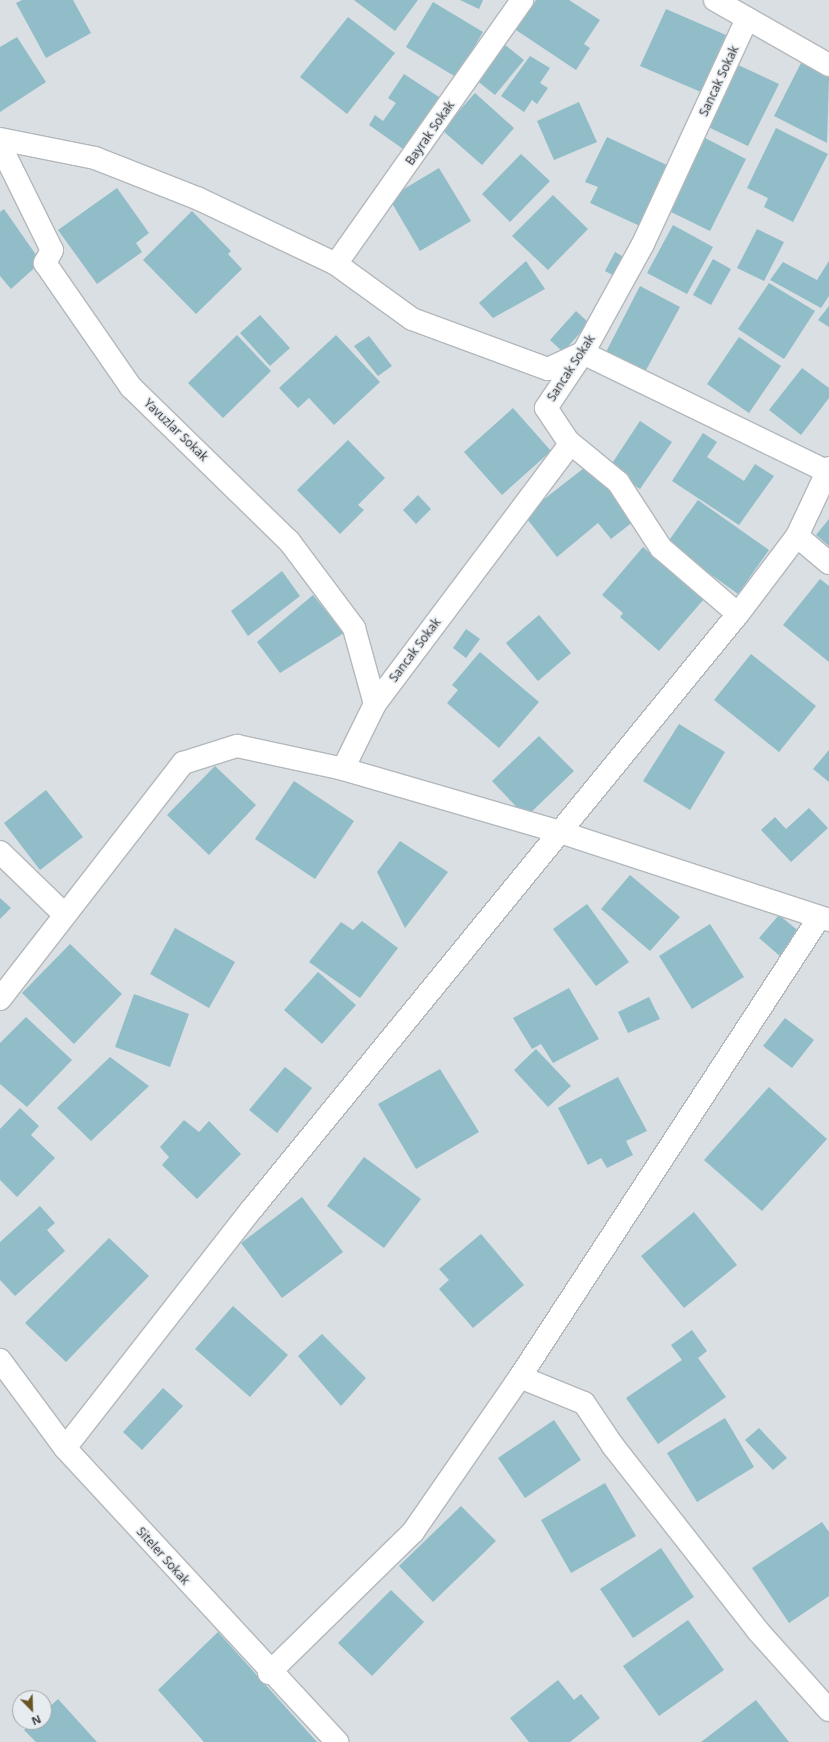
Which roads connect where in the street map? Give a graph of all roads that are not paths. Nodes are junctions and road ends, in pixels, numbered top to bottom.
1 (522, 0) edge
2 (715, 0) edge
3 (747, 19) junction
4 (829, 65) edge
5 (0, 139) edge
6 (0, 145) edge
7 (336, 264) junction
8 (582, 354) junction
9 (568, 441) junction
10 (828, 470) edge
11 (797, 536) junction
12 (829, 564) edge
13 (738, 614) junction
14 (375, 704) junction
15 (343, 769) junction
16 (560, 832) junction
17 (0, 852) edge
18 (63, 913) junction
19 (824, 919) edge
20 (0, 998) edge
21 (0, 1360) edge
22 (520, 1377) junction
23 (65, 1448) junction
24 (269, 1673) junction
25 (829, 1710) edge
26 (337, 1742) edge

1 - 7 street, Bayrak Sokak
2 - 3 street
3 - 4 street
3 - 8 street, Sancak Sokak
5 - 7 street
6 - 14 street, Yavuzlar Sokak
7 - 8 street
8 - 9 street, Sancak Sokak
8 - 10 street
9 - 13 street
9 - 14 street, Sancak Sokak
10 - 11 street
11 - 12 street
11 - 13 street
13 - 16 street
14 - 15 street, Sancak Sokak
15 - 16 street
15 - 18 street
16 - 19 street
16 - 23 street
17 - 18 street
18 - 20 street
19 - 22 street
21 - 23 street, Siteler Sokak
22 - 24 street
22 - 25 street
23 - 24 street, Siteler Sokak
24 - 26 street, Siteler Sokak

